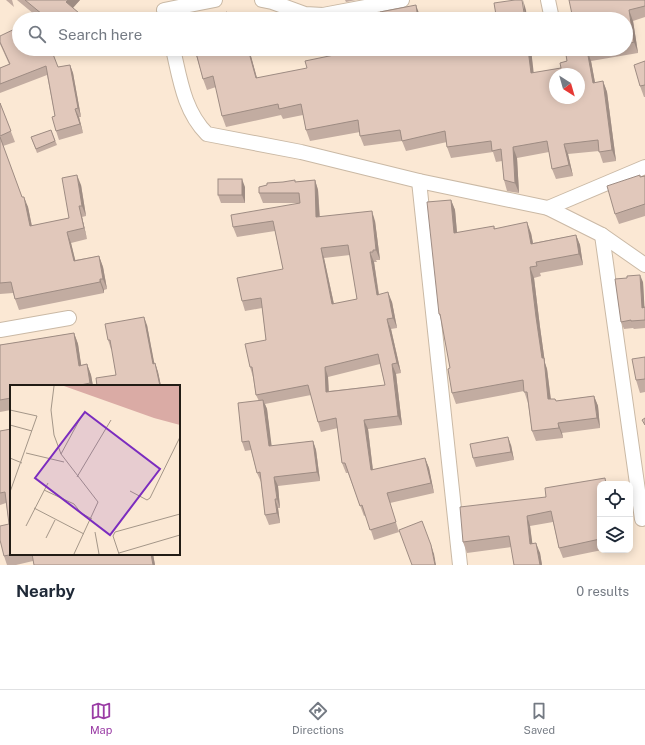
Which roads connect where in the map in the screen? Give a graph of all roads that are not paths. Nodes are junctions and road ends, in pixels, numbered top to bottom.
1 (215, 0) edge
2 (262, 0) edge
3 (402, 0) edge
4 (548, 0) edge
5 (164, 10) edge
6 (300, 12) edge
7 (343, 12) edge
8 (551, 12) edge
9 (176, 56) edge
10 (645, 167) edge
11 (419, 181) junction
12 (548, 208) junction
13 (602, 235) junction
14 (645, 265) edge
15 (69, 318) dead end
16 (0, 330) edge
17 (642, 518) dead end
18 (460, 565) edge

1 - 5 street
2 - 6 street
3 - 7 street
4 - 8 street
9 - 11 street
10 - 12 street
11 - 12 street
11 - 18 street
12 - 13 street
13 - 14 street
13 - 17 street
15 - 16 street

